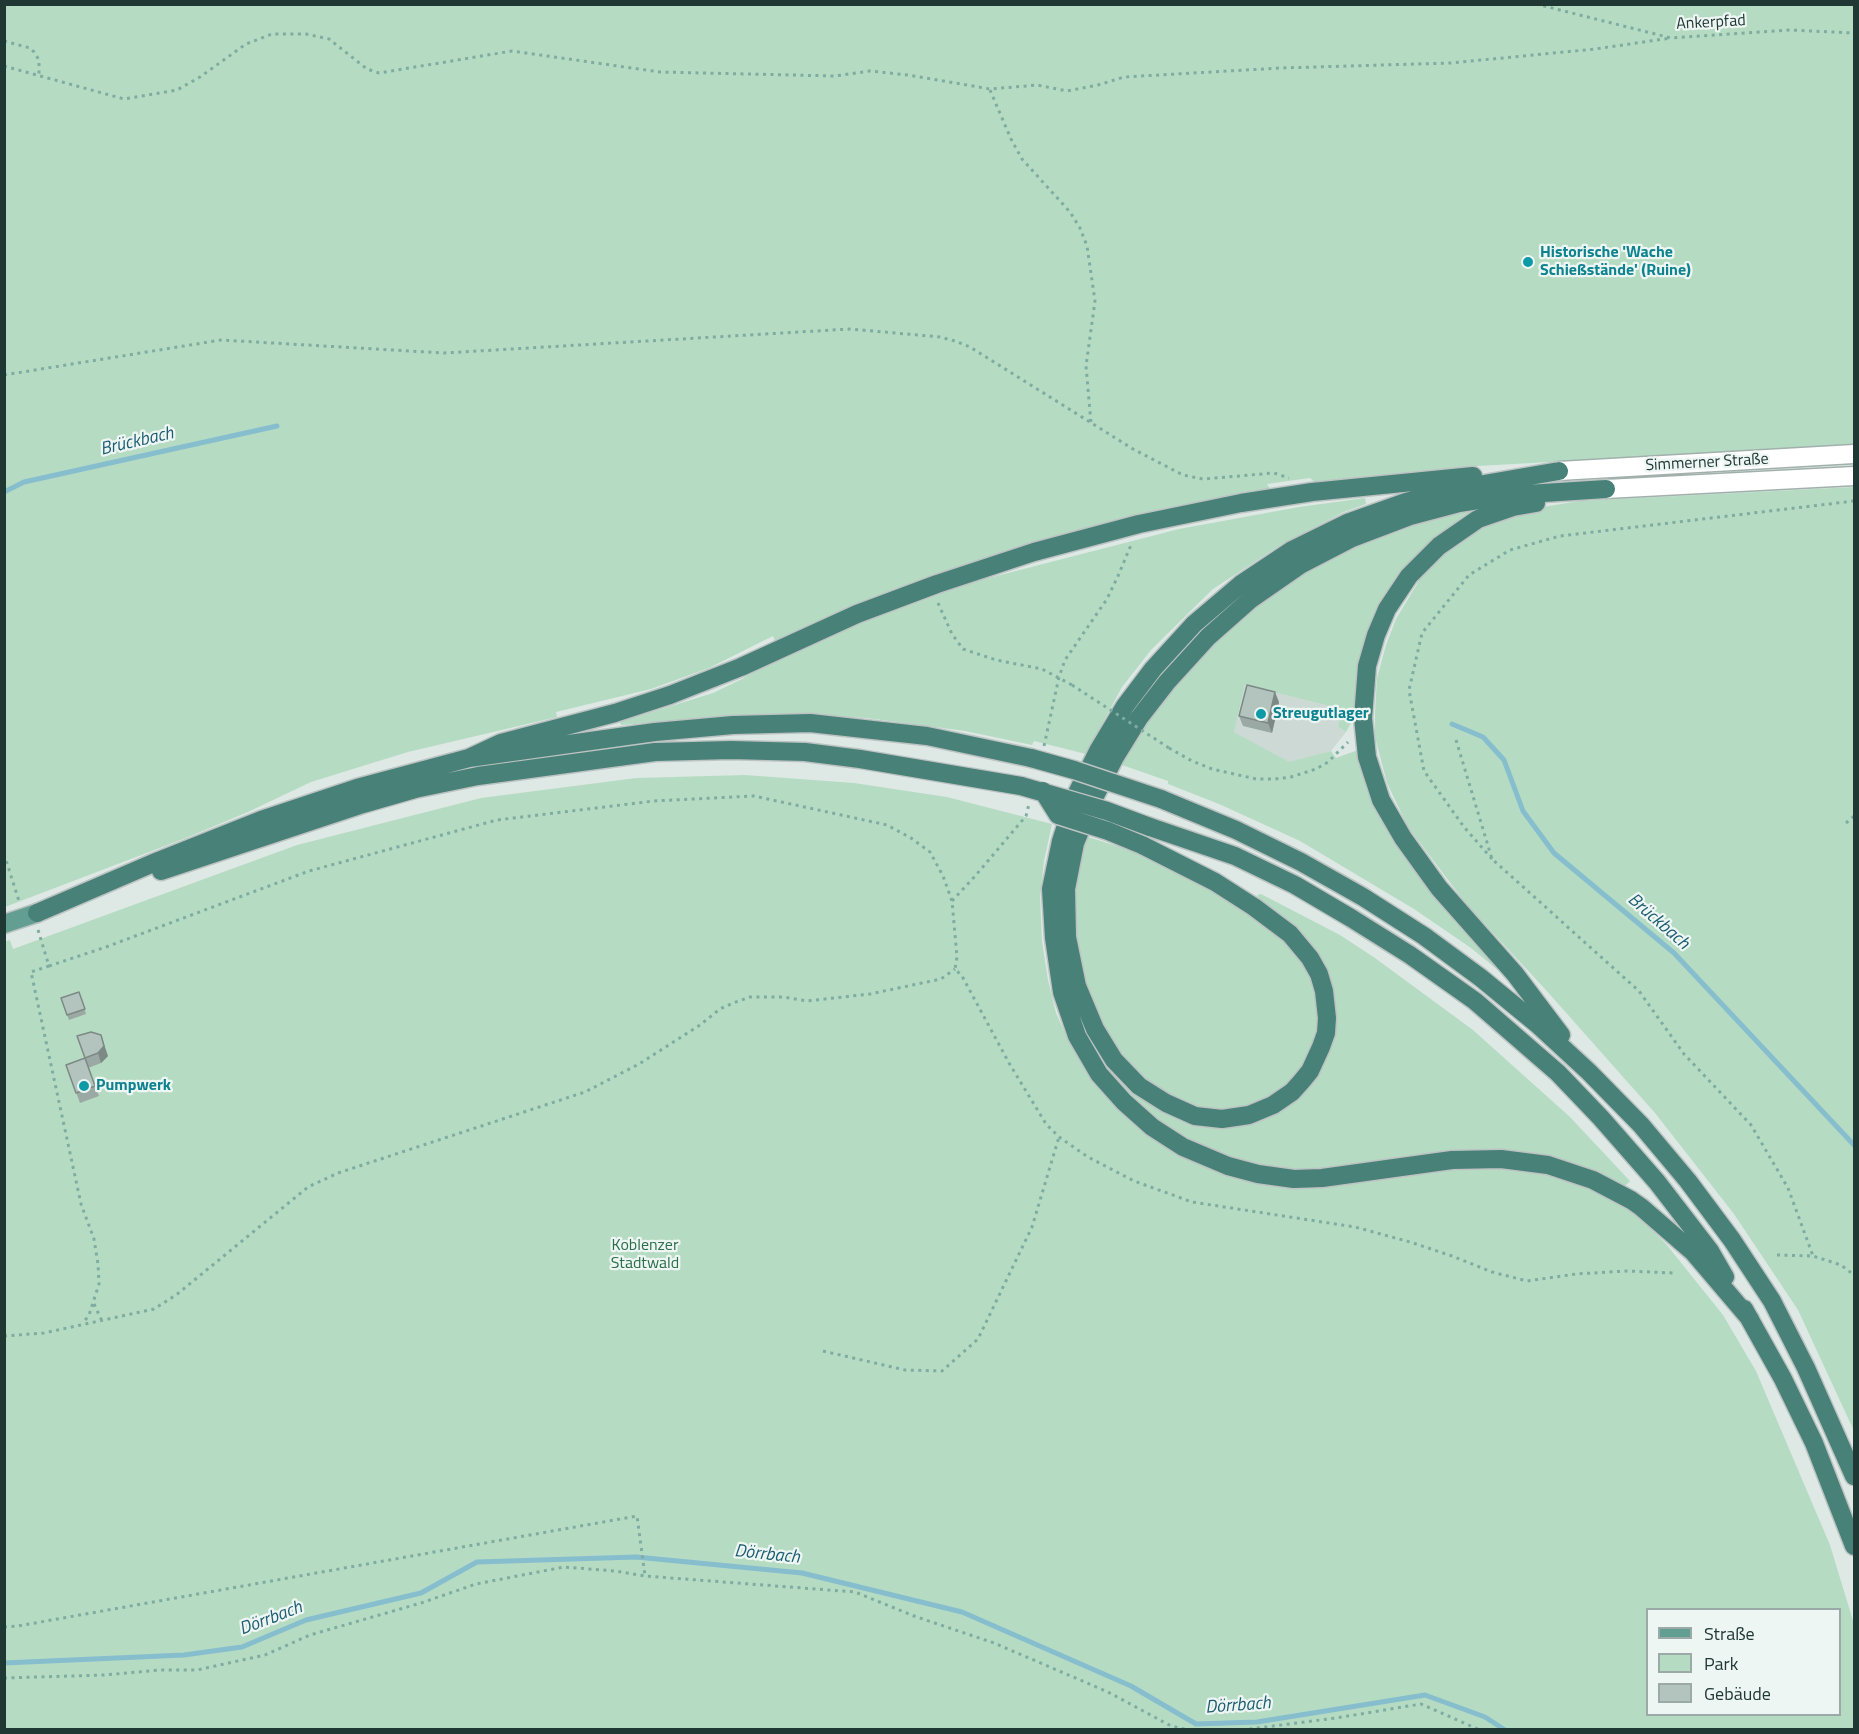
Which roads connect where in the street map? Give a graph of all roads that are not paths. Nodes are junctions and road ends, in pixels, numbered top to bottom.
1 (1854, 454) edge
2 (1559, 471) junction
3 (1854, 476) edge
4 (1606, 489) junction
5 (469, 758) junction
6 (1032, 791) junction
7 (31, 915) junction
8 (4, 924) edge
9 (1589, 1072) junction
10 (1750, 1319) junction
11 (1854, 1476) edge
12 (1854, 1546) edge

1 - 2 street, Simmerner Straße
2 - 5 highway
2 - 10 highway
3 - 4 street, Simmerner Straße
4 - 6 highway, bridge
4 - 9 highway
5 - 7 highway
5 - 9 highway, bridge
6 - 7 highway
6 - 10 highway, bridge
7 - 8 main road
9 - 11 highway
10 - 12 highway

